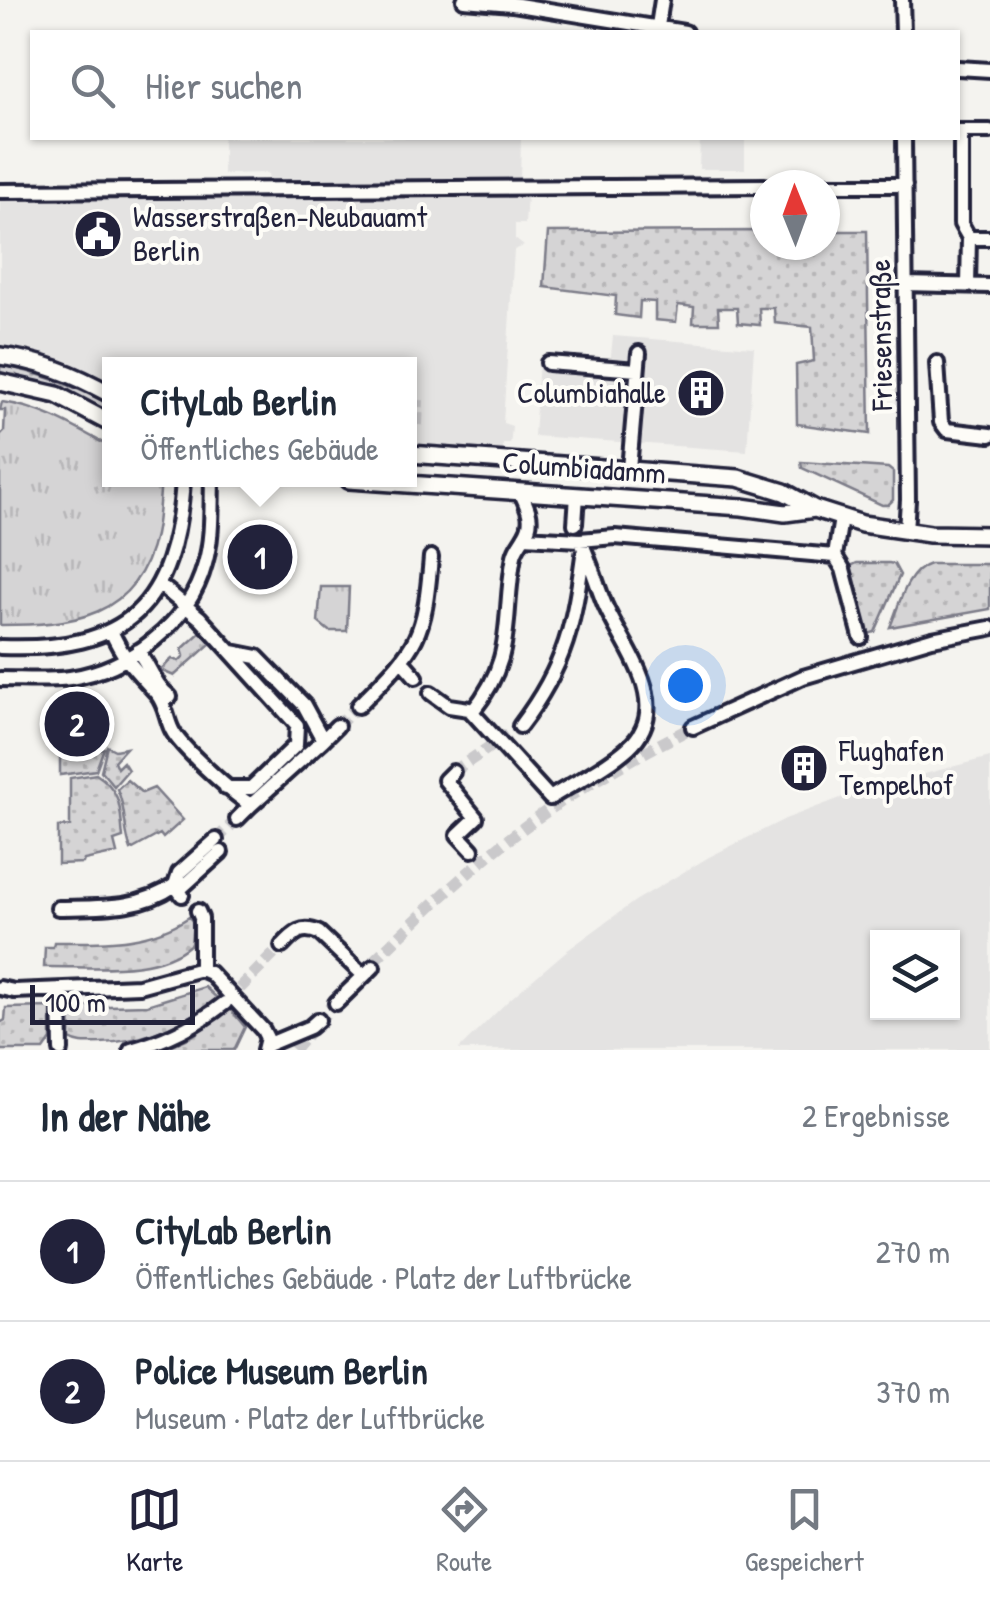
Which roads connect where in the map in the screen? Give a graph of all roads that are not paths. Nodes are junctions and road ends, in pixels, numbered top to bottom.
1 (464, 0) edge
2 (662, 0) edge
3 (902, 0) edge
4 (658, 26) junction
5 (675, 30) edge
6 (902, 30) edge
7 (960, 68) edge
8 (990, 70) edge
9 (960, 130) edge
10 (990, 131) edge
11 (904, 140) edge
12 (959, 140) edge
13 (840, 185) edge
14 (905, 185) junction
15 (750, 186) edge
16 (0, 191) edge
17 (969, 238) junction
18 (990, 238) edge
19 (905, 284) junction
20 (968, 285) junction
21 (990, 286) edge
22 (639, 353) dead end
23 (0, 356) edge
24 (937, 362) dead end
25 (548, 363) dead end
26 (638, 370) junction
27 (0, 382) edge
28 (102, 390) edge
29 (102, 419) edge
30 (990, 434) edge
31 (417, 454) edge
32 (522, 462) junction
33 (594, 466) junction
34 (629, 469) junction
35 (417, 484) edge
36 (182, 487) edge
37 (212, 487) edge
38 (520, 491) junction
39 (584, 496) junction
40 (627, 499) junction
41 (815, 509) junction
42 (841, 518) junction
43 (575, 524) dead end
44 (906, 531) junction
45 (990, 535) edge
46 (524, 537) junction
47 (582, 544) junction
48 (835, 556) junction
49 (431, 557) dead end
50 (160, 585) junction
51 (185, 607) junction
52 (990, 628) edge
53 (111, 631) junction
54 (862, 637) dead end
55 (0, 647) edge
56 (138, 652) junction
57 (232, 652) junction
58 (124, 660) junction
59 (402, 661) junction
60 (152, 671) junction
61 (416, 677) dead end
62 (0, 679) edge
63 (168, 682) dead end
64 (431, 693) dead end
65 (168, 699) junction
66 (358, 706) tunnel mouth
67 (472, 712) junction
68 (337, 726) tunnel mouth
69 (520, 726) tunnel mouth
70 (693, 727) tunnel mouth
71 (323, 740) junction
72 (453, 772) dead end
73 (226, 788) junction
74 (251, 806) junction
75 (238, 819) tunnel mouth
76 (218, 846) tunnel mouth
77 (472, 850) dead end
78 (58, 908) dead end
79 (198, 911) dead end
80 (282, 946) tunnel mouth
81 (201, 969) junction
82 (0, 988) edge
83 (60, 990) junction
84 (336, 1002) tunnel mouth
85 (225, 1003) tunnel mouth
86 (318, 1020) dead end
87 (266, 1048) edge
88 (61, 1050) edge
89 (131, 1050) edge

1 - 4 street
2 - 4 street
3 - 6 street
4 - 5 street
7 - 8 street
9 - 10 street
11 - 14 street, Friesenstraße
12 - 17 street
13 - 14 street
14 - 19 street, Friesenstraße
15 - 16 street
17 - 18 street
17 - 20 street
19 - 20 street
19 - 44 street, Friesenstraße
20 - 21 street
22 - 26 street
23 - 28 main road
24 - 30 street
25 - 26 street
26 - 34 street
27 - 29 main road
31 - 32 main road, Columbiadamm
32 - 33 main road, Columbiadamm
32 - 38 main road
33 - 34 main road, Columbiadamm
33 - 39 main road
34 - 40 main road
34 - 41 main road, Columbiadamm
35 - 38 main road, Columbiadamm
36 - 50 street
37 - 51 street
38 - 39 main road, Columbiadamm
38 - 46 street
39 - 40 main road, Columbiadamm
39 - 43 street
40 - 41 main road, Columbiadamm
41 - 42 main road, Columbiadamm
42 - 44 main road, Columbiadamm
42 - 48 street
44 - 45 main road, Columbiadamm
46 - 47 street
46 - 67 street
47 - 48 street
47 - 67 street
47 - 69 street
48 - 54 street
49 - 59 street
50 - 51 street
50 - 53 street
51 - 56 street
51 - 57 street
52 - 70 street
53 - 55 street
53 - 58 street
56 - 58 street
56 - 60 street
57 - 71 street
57 - 73 street
58 - 62 street
58 - 65 street
59 - 61 street
59 - 66 street
60 - 63 street
60 - 65 street
64 - 67 street
65 - 73 street
68 - 71 street
71 - 74 street
72 - 77 street
73 - 74 street
74 - 75 street
76 - 78 street
79 - 81 street
80 - 84 street
81 - 83 street
81 - 87 street
82 - 83 street
83 - 88 street
85 - 89 street
86 - 87 street

